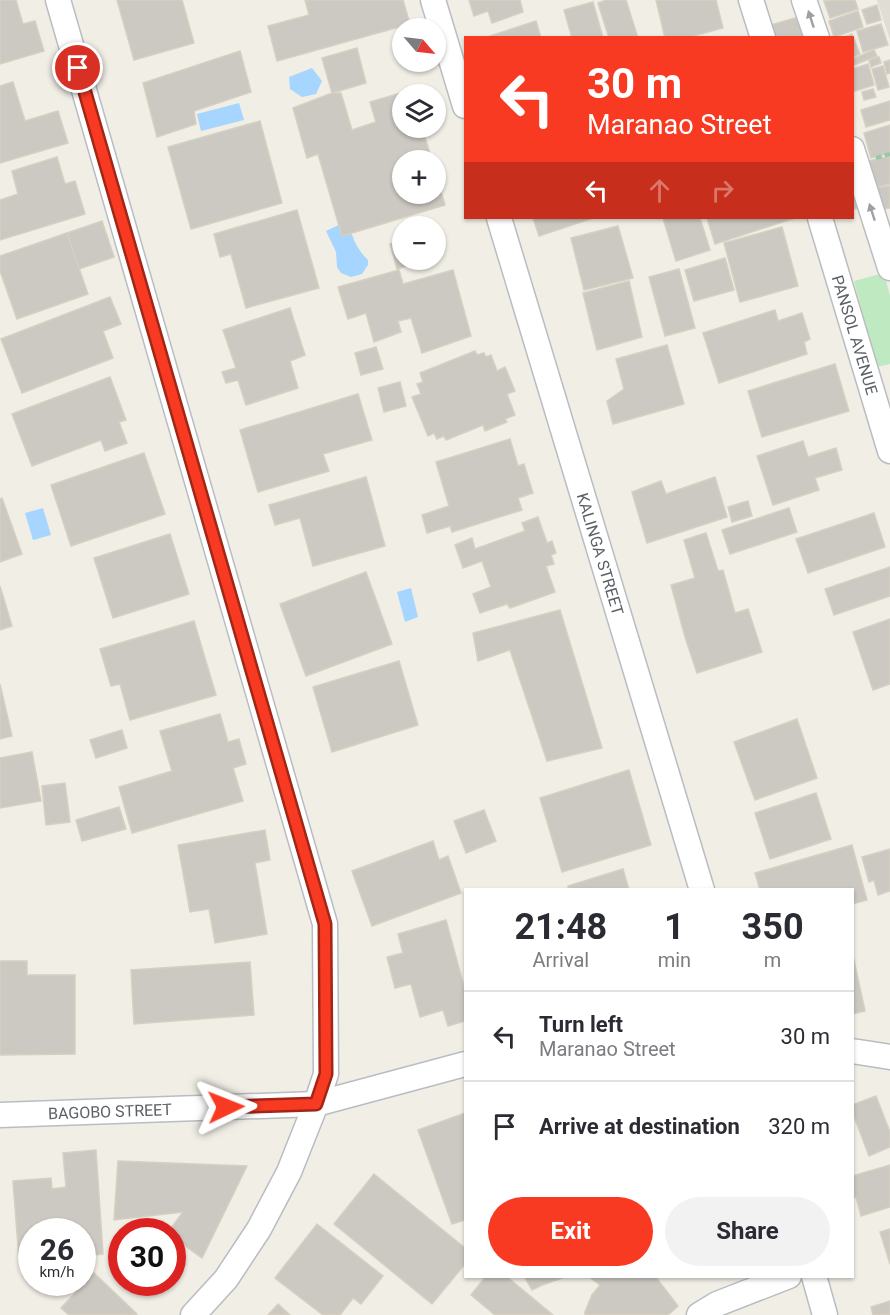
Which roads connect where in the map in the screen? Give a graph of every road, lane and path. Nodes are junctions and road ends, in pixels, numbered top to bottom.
1 (58, 0) edge
2 (433, 0) edge
3 (751, 0) edge
4 (804, 0) edge
5 (762, 36) edge
6 (816, 36) edge
7 (464, 103) edge
8 (854, 155) edge
9 (499, 219) edge
10 (820, 219) edge
11 (890, 268) edge
12 (890, 451) edge
13 (701, 888) edge
14 (854, 1051) edge
15 (890, 1057) edge
16 (464, 1064) edge
17 (316, 1104) junction
18 (0, 1115) edge
19 (784, 1278) edge
20 (815, 1278) edge
21 (193, 1315) edge
22 (699, 1315) edge
23 (825, 1315) edge

1 - 17 street
2 - 7 street
3 - 5 street
6 -> 4 street
11 -> 8 street
9 - 13 street, KALINGA STREET
10 - 12 street, PANSOL AVENUE
14 - 15 street
16 - 17 street, BAGOBO STREET
17 - 18 street, BAGOBO STREET
17 - 21 street
19 - 22 street
20 - 23 street

